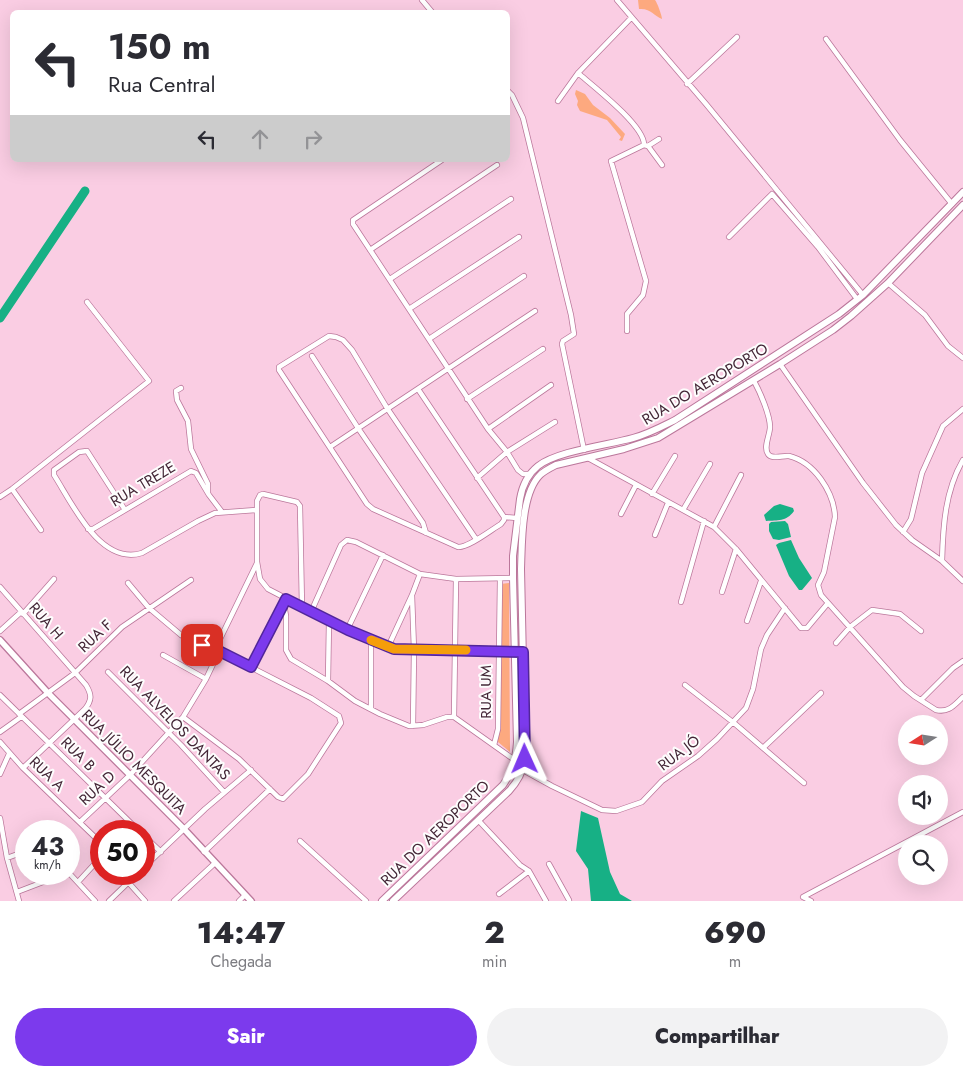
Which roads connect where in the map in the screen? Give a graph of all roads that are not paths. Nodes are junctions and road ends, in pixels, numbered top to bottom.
1 (422, 0) edge
2 (617, 0) edge
3 (430, 10) edge
4 (631, 18) junction
5 (737, 37) dead end
6 (826, 39) dead end
7 (578, 73) junction
8 (687, 84) junction
9 (510, 93) edge
10 (558, 101) dead end
11 (660, 140) dead end
12 (646, 146) junction
13 (439, 162) edge
14 (497, 165) dead end
15 (662, 165) dead end
16 (963, 192) edge
17 (511, 199) dead end
18 (952, 204) junction
19 (963, 205) edge
20 (519, 237) dead end
21 (729, 237) dead end
22 (370, 250) junction
23 (524, 276) dead end
24 (390, 279) junction
25 (888, 283) junction
26 (860, 297) junction
27 (87, 302) dead end
28 (409, 309) junction
29 (535, 311) dead end
30 (627, 331) dead end
31 (429, 338) junction
32 (789, 348) junction
33 (543, 349) dead end
34 (795, 355) junction
35 (312, 356) dead end
36 (963, 358) edge
37 (780, 364) junction
38 (447, 369) junction
39 (754, 381) junction
40 (551, 385) dead end
41 (181, 388) dead end
42 (418, 389) junction
43 (467, 399) junction
44 (387, 408) junction
45 (963, 408) edge
46 (555, 422) dead end
47 (358, 428) junction
48 (488, 429) junction
49 (622, 441) junction
50 (330, 447) junction
51 (624, 449) junction
52 (584, 450) junction
53 (507, 452) junction
54 (675, 456) dead end
55 (588, 458) junction
56 (963, 460) edge
57 (710, 464) dead end
58 (959, 467) junction
59 (963, 473) edge
60 (530, 474) junction
61 (742, 475) dead end
62 (477, 478) junction
63 (636, 486) junction
64 (12, 490) junction
65 (652, 494) junction
66 (209, 495) junction
67 (0, 497) edge
68 (668, 502) junction
69 (125, 510) junction
70 (257, 510) junction
71 (683, 510) junction
72 (222, 512) junction
73 (621, 514) dead end
74 (504, 517) junction
75 (517, 518) junction
76 (704, 521) junction
77 (714, 527) junction
78 (88, 529) junction
79 (41, 530) dead end
80 (903, 532) junction
81 (426, 533) junction
82 (655, 535) dead end
83 (476, 540) junction
84 (736, 549) junction
85 (383, 555) junction
86 (942, 561) junction
87 (257, 562) junction
88 (420, 574) junction
89 (513, 578) junction
90 (54, 579) dead end
91 (456, 579) junction
92 (500, 579) junction
93 (191, 580) dead end
94 (761, 581) junction
95 (963, 581) edge
96 (128, 583) dead end
97 (0, 587) edge
98 (722, 592) dead end
99 (412, 595) junction
100 (285, 602) junction
101 (680, 602) dead end
102 (828, 604) junction
103 (149, 608) junction
104 (302, 608) junction
105 (785, 608) junction
106 (312, 612) junction
107 (22, 613) junction
108 (330, 621) junction
109 (747, 621) dead end
110 (850, 627) junction
111 (348, 630) junction
112 (0, 631) edge
113 (921, 631) dead end
114 (0, 640) edge
115 (371, 640) junction
116 (836, 642) dead end
117 (388, 648) junction
118 (217, 650) junction
119 (414, 650) junction
120 (456, 650) junction
121 (499, 651) junction
122 (515, 651) junction
123 (523, 652) junction
124 (162, 655) dead end
125 (963, 661) edge
126 (251, 667) junction
127 (108, 672) dead end
128 (75, 673) junction
129 (206, 679) junction
130 (328, 680) junction
131 (685, 685) dead end
132 (48, 693) junction
133 (821, 693) dead end
134 (0, 695) edge
135 (963, 697) edge
136 (921, 700) junction
137 (371, 709) junction
138 (20, 716) junction
139 (454, 717) junction
140 (183, 718) junction
141 (74, 720) junction
142 (734, 723) junction
143 (413, 726) junction
144 (0, 732) edge
145 (168, 733) junction
146 (0, 742) edge
147 (50, 744) junction
148 (494, 745) junction
149 (763, 748) junction
150 (9, 754) junction
151 (516, 761) junction
152 (23, 768) junction
153 (251, 770) junction
154 (523, 770) junction
155 (0, 774) edge
156 (130, 775) junction
157 (804, 783) dead end
158 (270, 789) junction
159 (224, 792) junction
160 (105, 799) junction
161 (963, 812) edge
162 (0, 820) edge
163 (78, 820) edge
164 (127, 820) edge
165 (478, 820) junction
166 (80, 822) joint
167 (184, 830) junction
168 (90, 832) edge
169 (300, 841) dead end
170 (155, 846) edge
171 (161, 852) junction
172 (204, 852) junction
173 (15, 855) edge
174 (155, 857) edge
175 (7, 858) junction
176 (215, 863) junction
177 (549, 864) dead end
178 (90, 869) edge
179 (529, 871) junction
180 (80, 880) edge
181 (80, 884) edge
182 (35, 885) edge
183 (125, 885) edge
184 (131, 885) edge
185 (17, 892) junction
186 (499, 894) dead end
187 (245, 895) junction
188 (570, 899) edge
189 (19, 900) edge
190 (544, 900) edge
191 (12, 901) edge
192 (95, 901) edge
193 (109, 901) edge
194 (145, 901) edge
195 (174, 901) edge
196 (239, 901) edge
197 (251, 901) edge
198 (366, 901) edge
199 (382, 901) edge
200 (393, 901) edge
201 (811, 901) edge

1 - 3 street
2 - 4 street
4 - 7 street
4 - 8 street
5 - 8 street
6 - 18 street
7 - 10 street
7 - 12 street
8 - 26 street
9 - 52 street
11 - 12 street
12 - 15 street
12 - 30 street
13 - 22 street
14 - 22 street
16 - 18 main road, RUA DO AEROPORTO
17 - 24 street
18 - 26 main road, RUA DO AEROPORTO
19 - 25 main road, RUA DO AEROPORTO
20 - 28 street
21 - 26 street
22 - 24 street
23 - 31 street
24 - 28 street
25 - 34 main road, RUA DO AEROPORTO
25 - 36 street
26 - 32 main road, RUA DO AEROPORTO
27 - 64 street
28 - 31 street
29 - 38 street
31 - 38 street
32 - 34 main road
32 - 49 main road, RUA DO AEROPORTO
33 - 43 street
34 - 37 main road, RUA DO AEROPORTO
35 - 47 street
37 - 39 main road, RUA DO AEROPORTO
37 - 80 street
38 - 42 street
38 - 43 street
39 - 51 main road, RUA DO AEROPORTO
39 - 102 street
40 - 48 street
41 - 66 street
42 - 44 street
42 - 62 street
43 - 48 street
44 - 47 street
44 - 50 street
44 - 83 street
45 - 80 street
46 - 53 street
47 - 50 street
47 - 81 street
48 - 53 street
49 - 51 main road
49 - 52 main road, RUA DO AEROPORTO
50 - 81 street
51 - 55 main road, RUA DO AEROPORTO
52 - 60 main road, RUA DO AEROPORTO
53 - 60 street
53 - 62 street
54 - 65 street
55 - 63 street
55 - 123 main road, RUA DO AEROPORTO
56 - 58 street
57 - 71 street
58 - 59 street
58 - 86 street
60 - 75 main road, RUA DO AEROPORTO
61 - 77 street
62 - 74 street
63 - 65 street
63 - 73 street
64 - 67 street
64 - 79 street
65 - 68 street
66 - 69 street, RUA TREZE
66 - 72 street, RUA TREZE
68 - 71 street
68 - 82 street
69 - 78 street, RUA TREZE
69 - 78 street
70 - 72 street
70 - 87 street
70 - 104 street
71 - 76 street
72 - 78 street
74 - 75 street
74 - 83 street
75 - 89 main road, RUA DO AEROPORTO
76 - 77 street
76 - 101 street
77 - 84 street
80 - 86 street
81 - 83 street
84 - 94 street
84 - 98 street
85 - 88 street
85 - 106 street
85 - 111 street
86 - 95 street
87 - 100 street
87 - 118 street, RUA D
88 - 91 street
88 - 99 street
89 - 92 street
89 - 122 main road, RUA DO AEROPORTO
90 - 107 street
91 - 92 street
91 - 120 street
92 - 121 street, RUA UM
93 - 103 street, RUA F
94 - 105 street
94 - 109 street
96 - 103 street
97 - 107 street, RUA H
99 - 117 street
99 - 119 street
100 - 104 street
100 - 126 street
100 - 130 street
102 - 105 street
102 - 110 street
103 - 118 street
103 - 128 street, RUA F
104 - 106 street
105 - 142 street, RUA JÓ
106 - 108 street
107 - 112 street
107 - 128 street, RUA H
108 - 111 street
108 - 130 street
110 - 113 street
110 - 116 street
110 - 136 street
111 - 115 street
114 - 132 street, RUA JÚLIO MESQUITA
115 - 117 street
115 - 137 street
117 - 119 street
118 - 126 street
118 - 129 street, RUA D
119 - 120 street
119 - 143 street
120 - 121 street
120 - 139 street
121 - 122 street
121 - 148 street, RUA UM
122 - 123 street
122 - 151 main road, RUA DO AEROPORTO
123 - 154 main road, RUA DO AEROPORTO
124 - 129 street
125 - 136 street
126 - 158 street
127 - 145 street, RUA ALVELOS DANTAS
128 - 132 street, RUA F
128 - 141 street, RUA H
129 - 140 street, RUA D
130 - 137 street
131 - 142 street
132 - 138 street, RUA F
132 - 141 street, RUA JÚLIO MESQUITA
133 - 149 street
134 - 138 street, RUA B
135 - 136 street
137 - 143 street
138 - 144 street, RUA F
138 - 147 street, RUA B
139 - 143 street
139 - 148 street
140 - 145 street, RUA D
140 - 153 street
141 - 147 street
141 - 156 street, RUA JÚLIO MESQUITA
142 - 149 street
142 - 154 street, RUA JÓ
145 - 156 street, RUA D
145 - 159 street, RUA ALVELOS DANTAS
146 - 150 street, RUA A
147 - 152 street
147 - 160 street, RUA B
148 - 151 street
149 - 157 street
150 - 152 street, RUA A
150 - 155 street
151 - 199 main road, RUA DO AEROPORTO
152 - 163 street, RUA A
153 - 158 street
153 - 159 street
154 - 165 main road, RUA DO AEROPORTO
156 - 160 street, RUA D
156 - 167 street, RUA JÚLIO MESQUITA
158 - 172 street
159 - 167 street
160 - 164 street, RUA B
160 - 166 street, RUA D
161 - 201 street
162 - 175 street
165 - 179 street
165 - 200 main road, RUA DO AEROPORTO
166 - 168 street, RUA A
167 - 171 street
167 - 172 street, RUA JÚLIO MESQUITA
169 - 198 street
170 - 171 street
171 - 174 street
172 - 176 street, RUA JÚLIO MESQUITA
173 - 175 street
175 - 185 street
176 - 187 street, RUA JÚLIO MESQUITA
176 - 195 street
177 - 188 street
178 - 180 street
179 - 186 street
179 - 190 street
181 - 192 street
182 - 185 street
183 - 193 street
184 - 194 street
185 - 189 street
187 - 196 street
187 - 197 street, RUA JÚLIO MESQUITA
189 - 191 street

